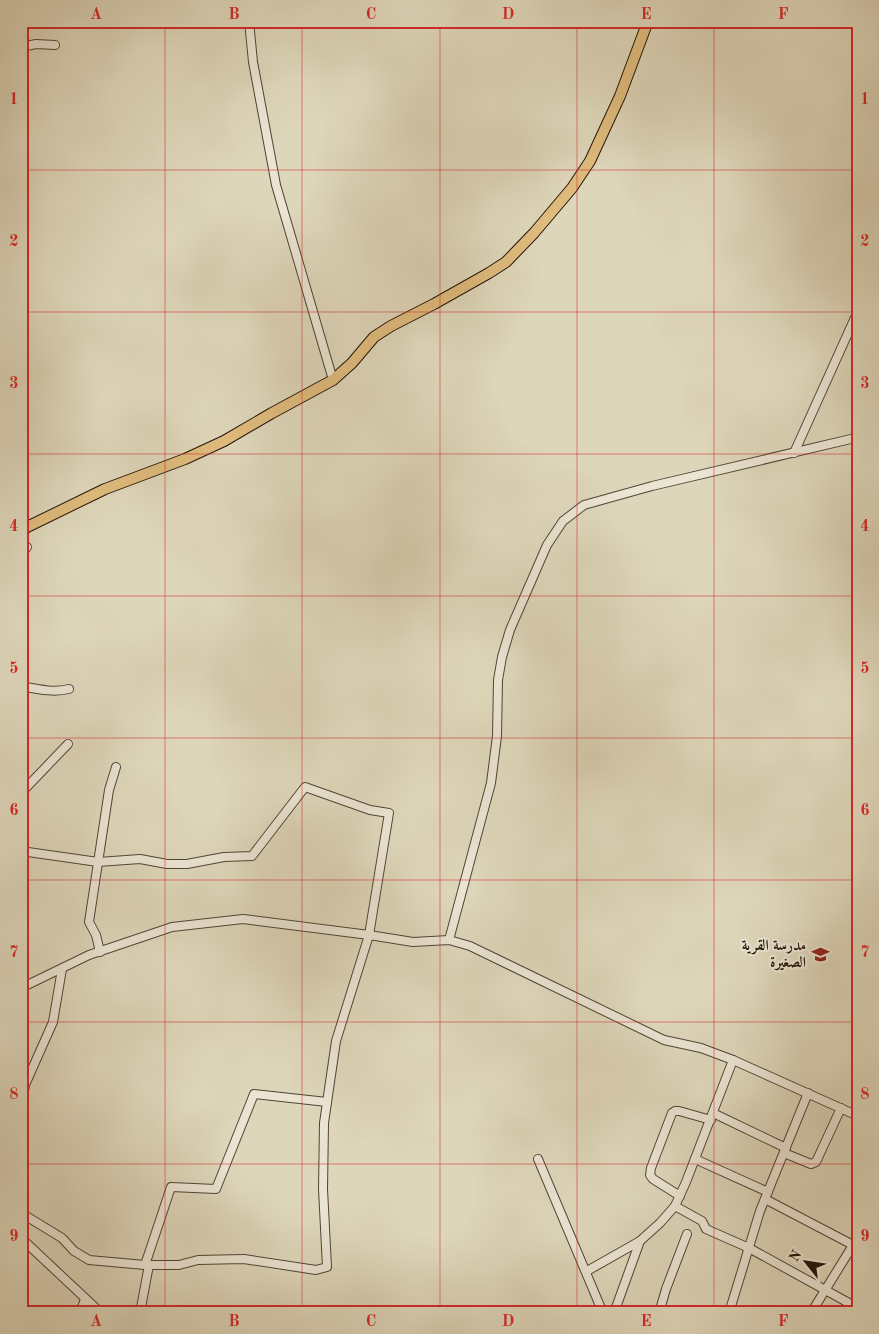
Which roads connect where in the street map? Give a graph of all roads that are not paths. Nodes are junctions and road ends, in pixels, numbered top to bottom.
1 (248, 21) edge
2 (648, 21) edge
3 (55, 45) dead end
4 (21, 47) edge
5 (858, 311) edge
6 (332, 380) junction
7 (857, 435) edge
8 (794, 453) junction
9 (21, 533) edge
10 (21, 542) edge
11 (21, 555) edge
12 (21, 686) edge
13 (69, 689) dead end
14 (68, 744) dead end
15 (116, 767) dead end
16 (21, 793) edge
17 (21, 851) edge
18 (98, 862) junction
19 (369, 935) junction
20 (449, 940) junction
21 (100, 952) junction
22 (62, 969) junction
23 (21, 988) edge
24 (733, 1060) junction
25 (808, 1093) junction
26 (327, 1102) junction
27 (841, 1108) junction
28 (21, 1112) edge
29 (858, 1116) edge
30 (712, 1117) junction
31 (785, 1150) junction
32 (538, 1159) dead end
33 (695, 1159) junction
34 (680, 1196) junction
35 (767, 1196) junction
36 (675, 1206) junction
37 (21, 1213) edge
38 (687, 1234) dead end
39 (858, 1237) edge
40 (21, 1238) edge
41 (640, 1241) junction
42 (853, 1245) junction
43 (749, 1248) junction
44 (147, 1265) junction
45 (587, 1272) junction
46 (825, 1290) junction
47 (85, 1299) junction
48 (858, 1308) edge
49 (80, 1313) edge
50 (101, 1313) edge
51 (140, 1313) edge
52 (603, 1313) edge
53 (614, 1313) edge
54 (659, 1313) edge
55 (729, 1313) edge
56 (812, 1313) edge

1 - 6 street
2 - 6 main road
3 - 4 street
5 - 8 street
6 - 9 main road
7 - 8 street
8 - 20 street
10 - 11 street
12 - 13 street
14 - 16 street
15 - 18 street
17 - 18 street
18 - 19 street
18 - 21 street
19 - 20 street
19 - 21 street
19 - 26 street
20 - 24 street
21 - 22 street
22 - 23 street
22 - 28 street
24 - 25 street
24 - 30 street
25 - 27 street
25 - 31 street
26 - 44 street
26 - 44 street
27 - 29 street
27 - 31 street
30 - 31 street
30 - 33 street
30 - 34 street
31 - 35 street
32 - 45 street
33 - 34 street
33 - 35 street
34 - 36 street
35 - 42 street
35 - 43 street
36 - 41 street
36 - 43 street
37 - 44 street
38 - 54 street
39 - 42 street
40 - 47 street
41 - 45 street
41 - 53 street
42 - 46 street
43 - 46 street
43 - 55 street
44 - 51 street
45 - 52 street
46 - 48 street
46 - 56 street
47 - 49 street
47 - 50 street

